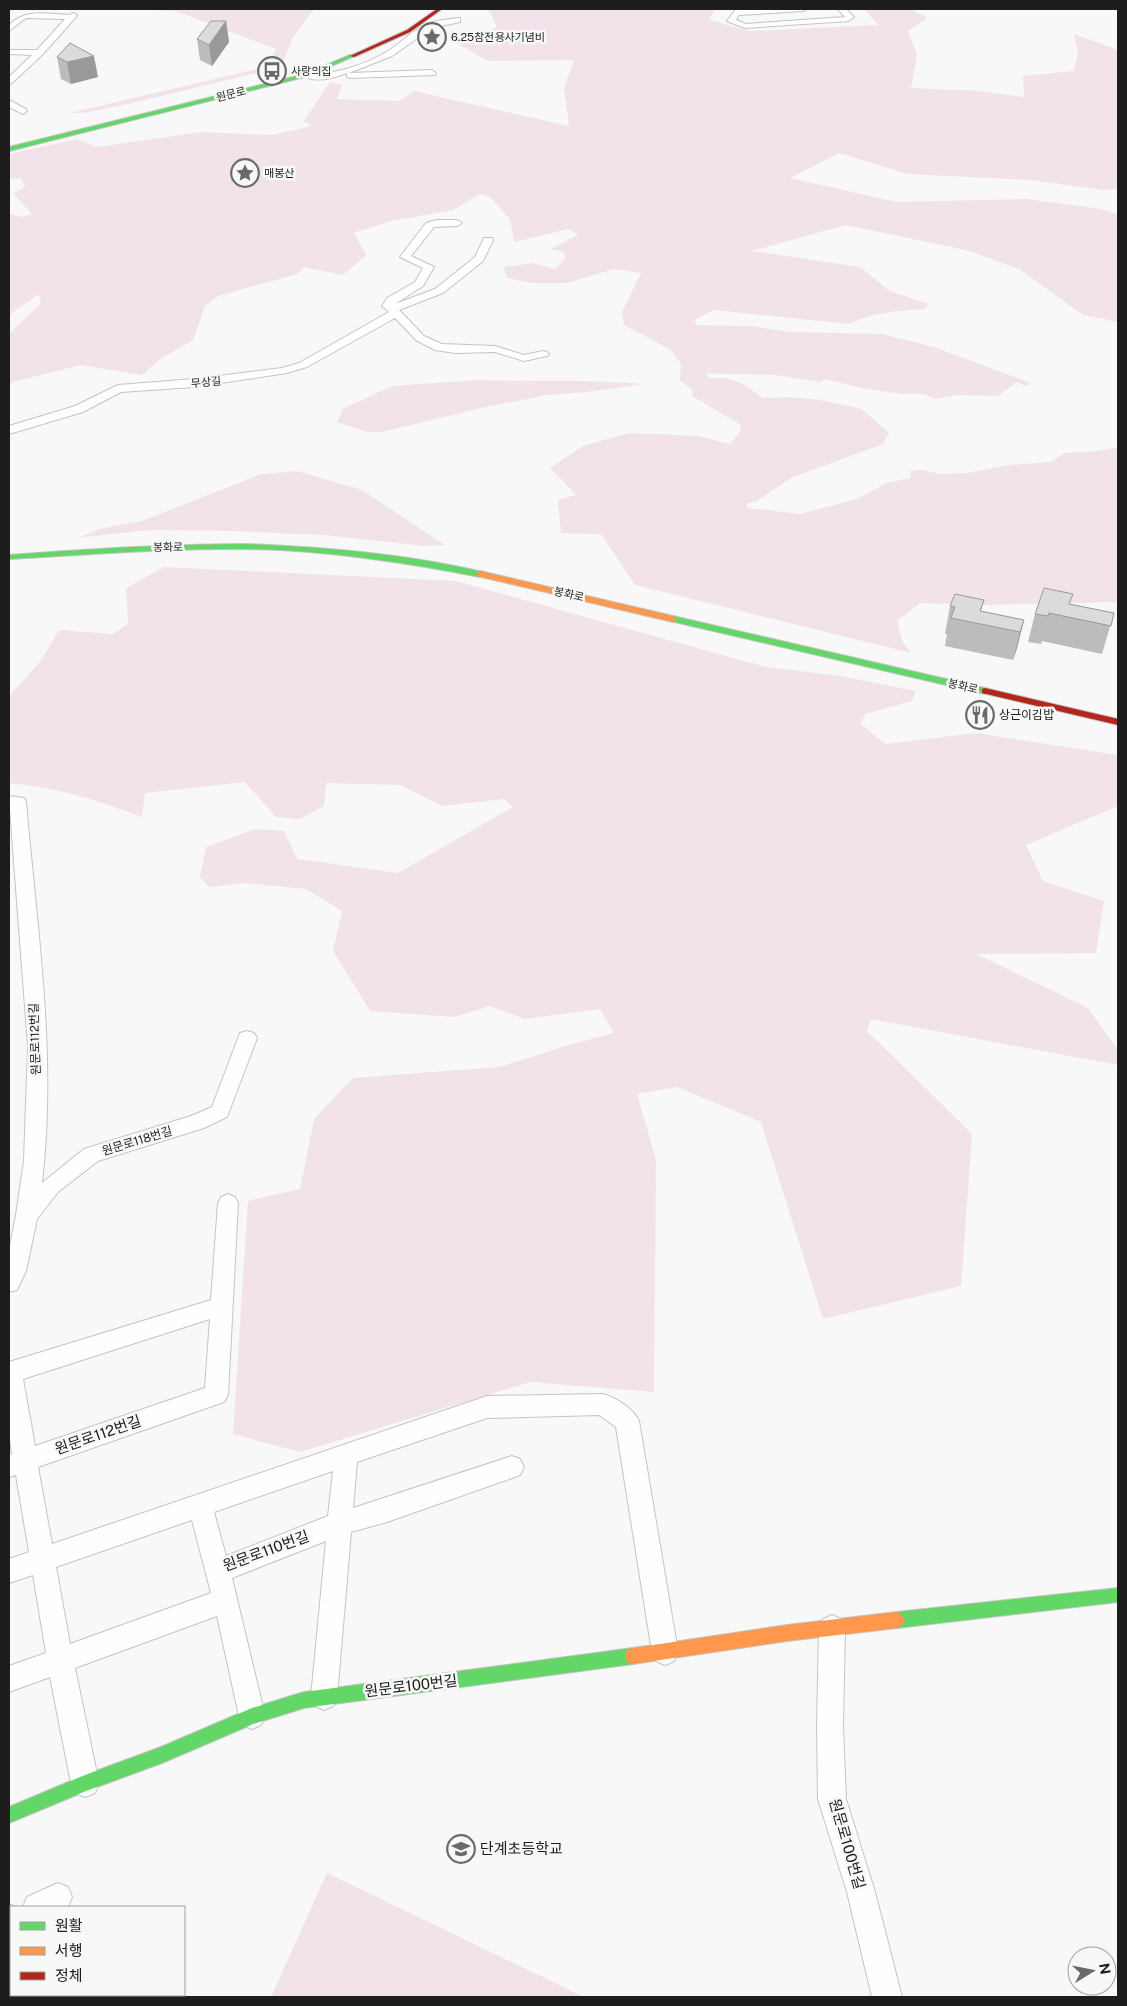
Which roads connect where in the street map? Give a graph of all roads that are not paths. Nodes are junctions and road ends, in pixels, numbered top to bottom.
1 (432, 9) edge
2 (440, 9) edge
3 (804, 9) edge
4 (842, 9) edge
5 (738, 11) edge
6 (457, 20) dead end
7 (425, 26) junction
8 (9, 29) edge
9 (9, 52) edge
10 (39, 53) junction
11 (432, 74) dead end
12 (307, 75) junction
13 (334, 75) junction
14 (9, 80) edge
15 (9, 103) edge
16 (9, 115) edge
17 (9, 142) edge
18 (9, 149) edge
19 (457, 224) dead end
20 (488, 240) dead end
21 (393, 311) junction
22 (543, 354) dead end
23 (9, 430) edge
24 (9, 546) edge
25 (9, 557) edge
26 (898, 659) dead end
27 (1118, 722) edge
28 (9, 801) edge
29 (247, 1038) dead end
30 (228, 1203) dead end
31 (28, 1215) junction
32 (9, 1240) edge
33 (9, 1283) edge
34 (222, 1306) junction
35 (10, 1373) edge
36 (216, 1395) joint
37 (346, 1455) junction
38 (18, 1462) edge
39 (512, 1467) dead end
40 (200, 1505) junction
41 (338, 1524) junction
42 (43, 1558) junction
43 (9, 1571) edge
44 (218, 1571) junction
45 (1118, 1595) edge
46 (226, 1600) junction
47 (832, 1628) junction
48 (665, 1652) junction
49 (60, 1660) junction
50 (9, 1679) edge
51 (324, 1697) junction
52 (252, 1716) junction
53 (85, 1783) junction
54 (9, 1815) edge
55 (888, 1997) edge

1 - 17 street, 원문로
2 - 7 street, 원문로
3 - 5 street
4 - 5 street
6 - 7 street
7 - 12 street, 원문로
7 - 13 street
8 - 10 street
9 - 10 street
10 - 14 street
11 - 13 street
12 - 13 street
12 - 18 street, 원문로
15 - 16 street
19 - 21 street, 무상길
20 - 21 street, 무상길
21 - 22 street
21 - 23 street, 무상길
24 - 26 street, 봉화로
25 - 27 street, 봉화로
28 - 31 street, 원문로112번길
29 - 31 street, 원문로118번길
30 - 34 street
31 - 32 street, 원문로118번길
31 - 33 street, 원문로112번길
34 - 35 street
34 - 36 street
35 - 38 street
36 - 38 street, 원문로112번길
37 - 40 street
37 - 41 street
37 - 48 street
38 - 42 street
39 - 41 street, 원문로110번길
40 - 42 street
40 - 44 street, 원문로110번길
41 - 44 street, 원문로110번길
41 - 51 street
42 - 43 street
42 - 49 street
44 - 46 street
45 - 47 street, 원문로100번길
46 - 49 street
46 - 52 street
47 - 48 street, 원문로100번길
47 - 55 street, 원문로100번길
48 - 51 street, 원문로100번길
49 - 50 street
49 - 53 street
51 - 52 street, 원문로100번길
52 - 53 street, 원문로100번길
53 - 54 street, 원문로100번길

